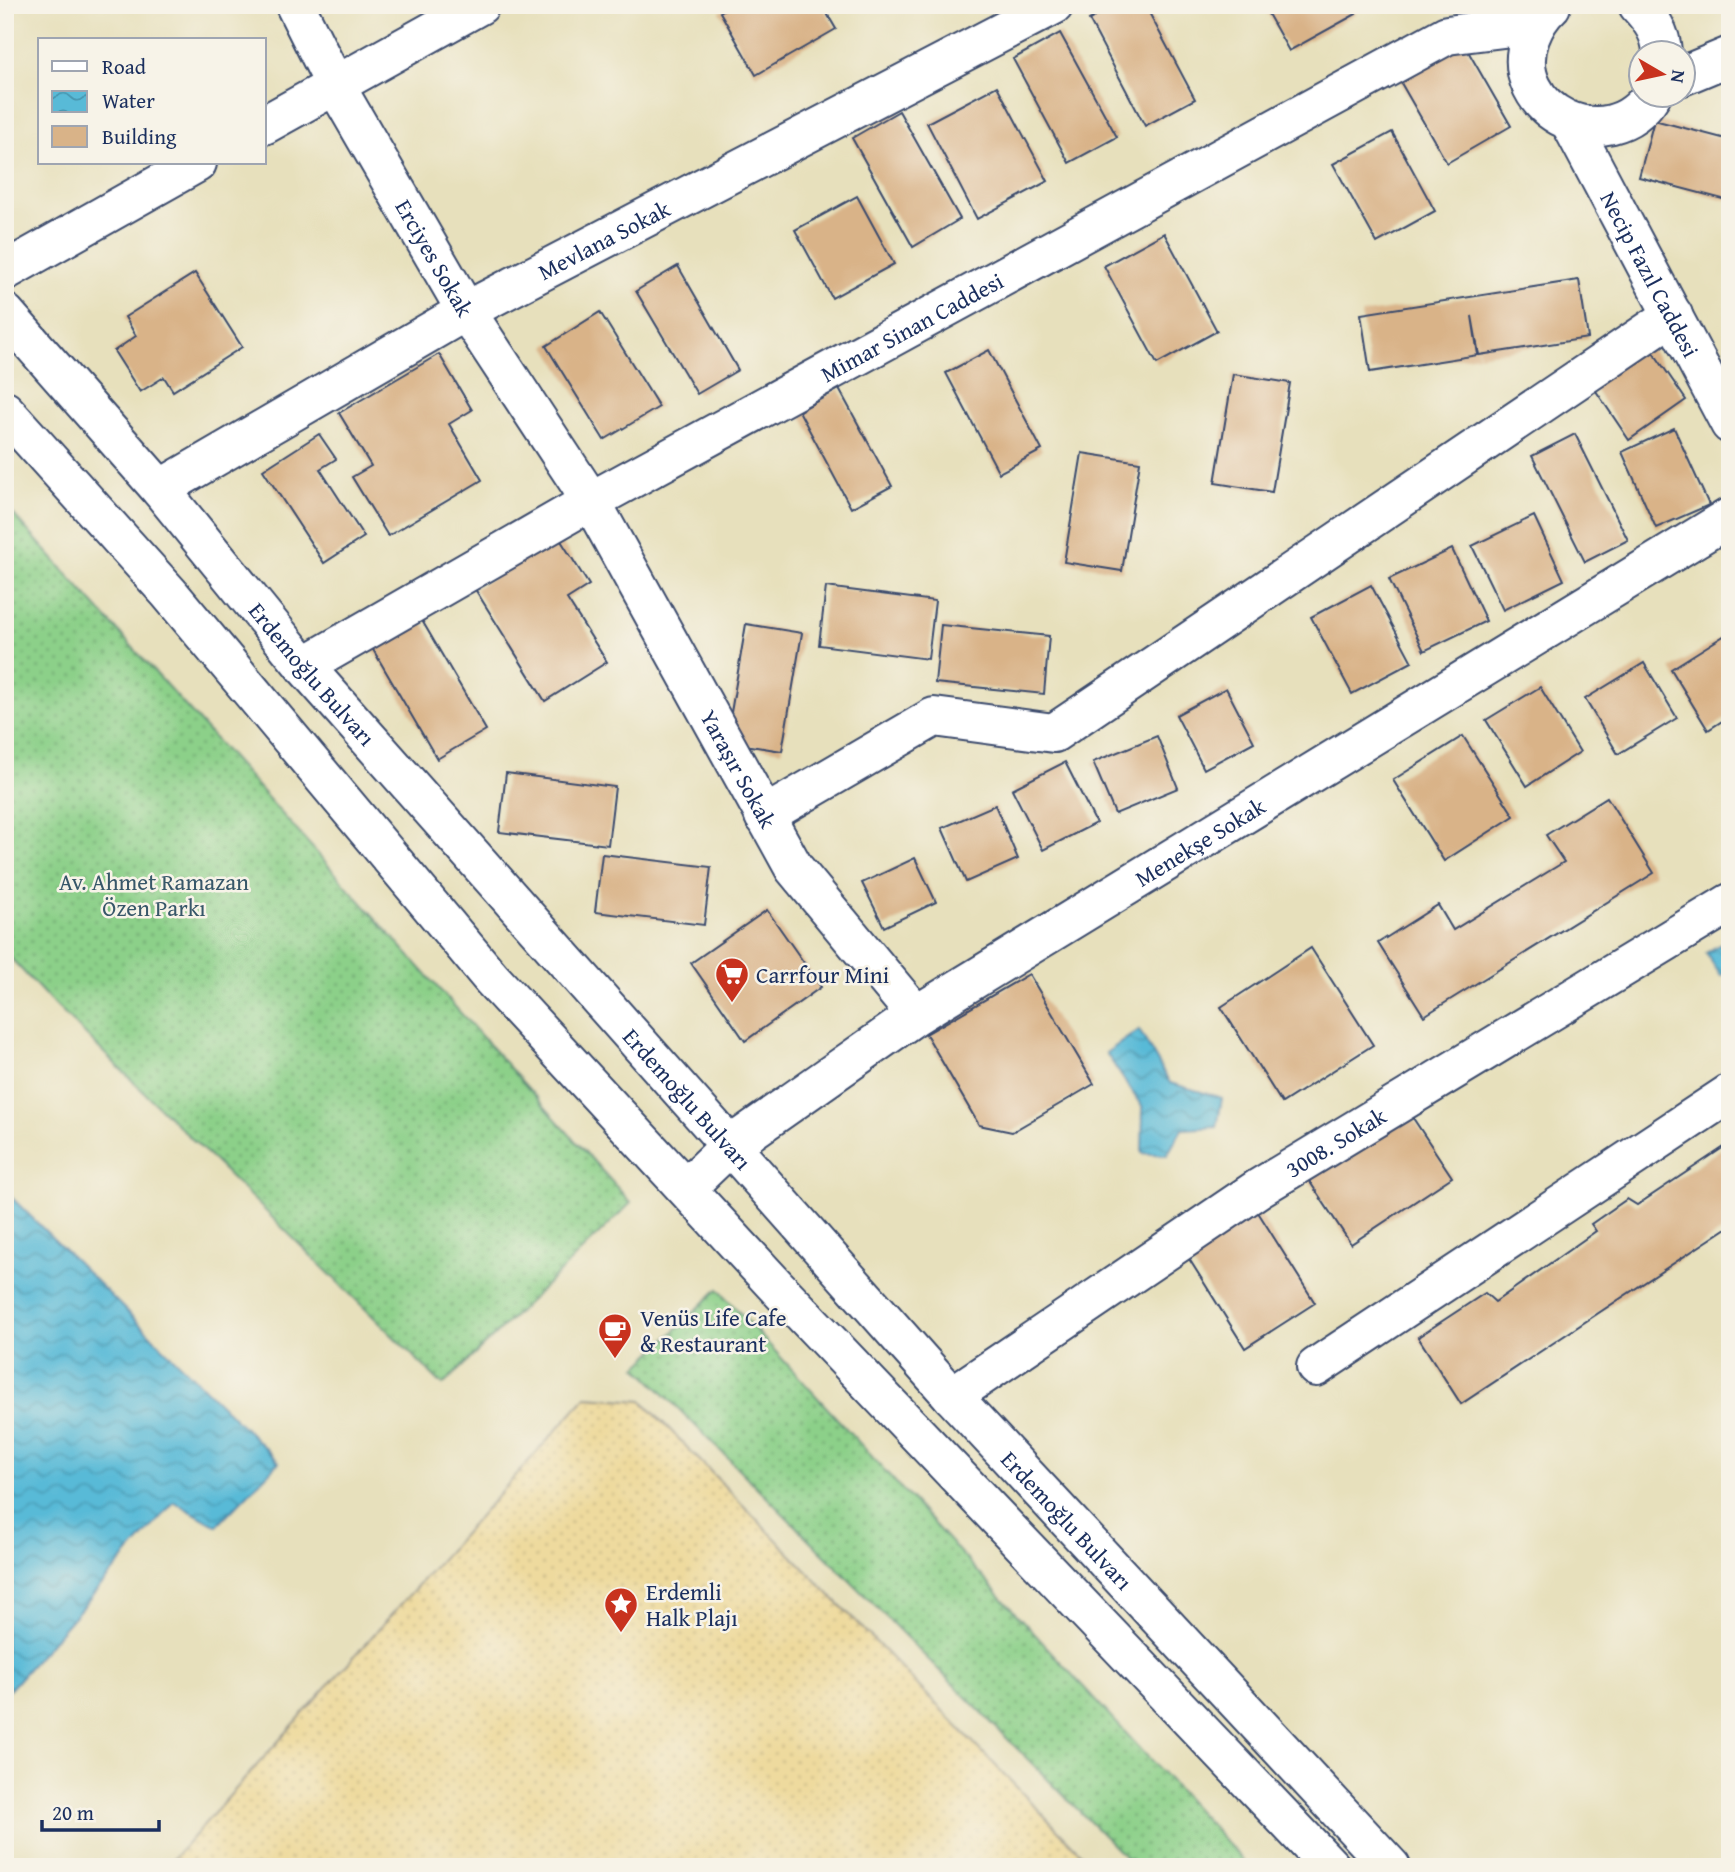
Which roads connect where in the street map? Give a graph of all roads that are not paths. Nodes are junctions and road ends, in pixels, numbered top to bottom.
1 (295, 5) edge
2 (480, 5) edge
3 (1638, 5) edge
4 (1036, 9) edge
5 (1544, 15) edge
6 (1660, 38) edge
7 (1730, 57) edge
8 (1696, 70) edge
9 (335, 85) junction
10 (1641, 108) edge
11 (1570, 122) junction
12 (266, 124) edge
13 (195, 164) edge
14 (5, 271) edge
15 (466, 312) junction
16 (5, 313) edge
17 (1673, 315) junction
18 (5, 411) edge
19 (1730, 424) edge
20 (160, 489) junction
21 (591, 501) junction
22 (1730, 517) edge
23 (304, 666) junction
24 (764, 816) junction
25 (1730, 903) edge
26 (916, 1015) junction
27 (1730, 1093) edge
28 (731, 1145) junction
29 (686, 1188) junction
30 (1316, 1367) dead end
31 (952, 1396) junction
32 (1331, 1867) edge
33 (1391, 1867) edge

1 - 9 street, Erciyes Sokak
2 - 9 street
3 - 6 street
4 - 15 street, Mevlana Sokak
5 - 11 street
5 - 21 street, Mimar Sinan Caddesi
7 - 8 street
9 - 12 street
9 - 15 street, Erciyes Sokak
10 - 11 street
11 - 17 street, Necip Fazıl Caddesi
13 - 14 street
15 - 20 street, Mevlana Sokak
15 - 21 street, Erciyes Sokak
16 - 20 street, Erdemoğlu Bulvarı
17 - 19 street, Necip Fazıl Caddesi
17 - 24 street
18 - 29 street, Erdemoğlu Bulvarı
20 - 23 street, Erdemoğlu Bulvarı
21 - 23 street, Mimar Sinan Caddesi
21 - 24 street, Yaraşır Sokak
22 - 26 street, Menekşe Sokak
23 - 28 street, Erdemoğlu Bulvarı
24 - 26 street, Yaraşır Sokak
25 - 31 street, 3008. Sokak
26 - 28 street, Menekşe Sokak
27 - 30 street
28 - 29 street, Menekşe Sokak
28 - 31 street, Erdemoğlu Bulvarı
29 - 32 street, Erdemoğlu Bulvarı
31 - 33 street, Erdemoğlu Bulvarı

